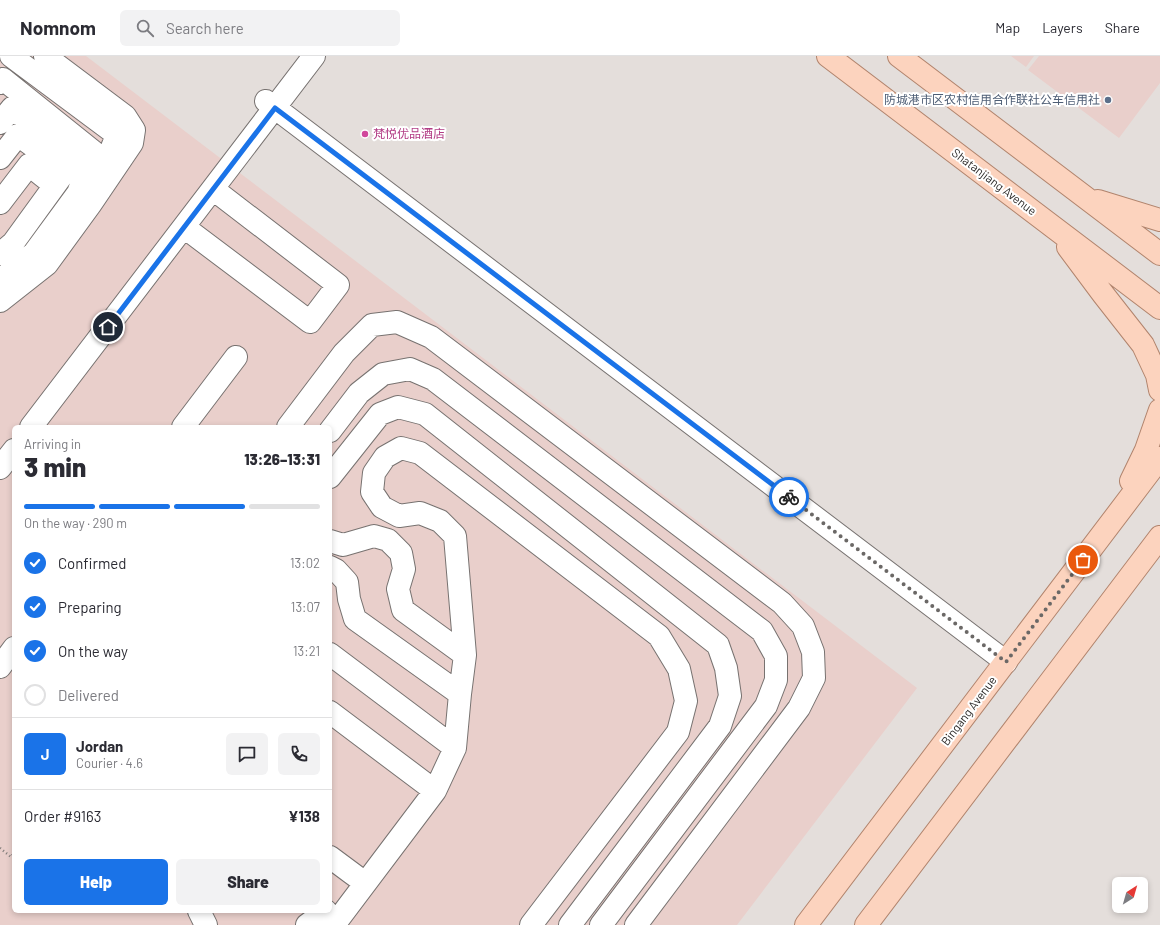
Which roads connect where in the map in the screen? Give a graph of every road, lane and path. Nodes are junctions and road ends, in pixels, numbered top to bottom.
1 (11, 56) edge
2 (45, 56) edge
3 (314, 56) edge
4 (828, 56) edge
5 (899, 56) edge
6 (0, 83) edge
7 (270, 104) junction
8 (0, 123) edge
9 (0, 158) edge
10 (54, 185) junction
11 (213, 189) junction
12 (1084, 196) junction
13 (84, 199) junction
14 (0, 203) edge
15 (1160, 220) edge
16 (184, 227) junction
17 (1053, 227) junction
18 (0, 254) edge
19 (1160, 254) edge
20 (0, 280) edge
21 (0, 301) edge
22 (1160, 308) edge
23 (236, 357) dead end
24 (1160, 390) edge
25 (1160, 410) edge
26 (33, 425) edge
27 (185, 425) edge
28 (290, 425) edge
29 (332, 428) edge
30 (12, 453) edge
31 (1160, 458) edge
32 (0, 468) edge
33 (332, 474) edge
34 (1112, 522) junction
35 (332, 542) edge
36 (1157, 543) edge
37 (332, 568) edge
38 (12, 651) edge
39 (465, 655) junction
40 (332, 656) edge
41 (1006, 662) junction
42 (0, 667) edge
43 (460, 694) junction
44 (332, 714) edge
45 (455, 748) junction
46 (435, 791) junction
47 (0, 848) edge
48 (12, 856) edge
49 (332, 858) edge
50 (365, 883) junction
51 (332, 907) edge
52 (200, 913) edge
53 (323, 913) edge
54 (206, 925) edge
55 (307, 925) edge
56 (334, 925) edge
57 (352, 925) edge
58 (531, 925) edge
59 (570, 925) edge
60 (601, 925) edge
61 (636, 925) edge
62 (806, 925) edge
63 (866, 925) edge

1 - 13 street
2 - 13 street
3 - 7 street
4 - 17 main road, Shatanjiang Avenue
5 - 12 main road
6 - 13 street
7 - 11 street
7 - 41 street
8 - 13 street
9 - 10 street
10 - 14 street
10 - 18 street
11 - 16 street
11 - 16 street
12 - 15 main road
12 - 19 main road
13 - 20 street
13 - 21 street
16 - 26 street
17 - 22 main road, Shatanjiang Avenue
17 - 24 main road
23 - 27 street
25 - 34 main road
28 - 61 street
29 - 60 street
30 - 32 street
31 - 34 main road, Bingang Avenue
33 - 59 street
34 - 41 main road, Bingang Avenue
35 - 39 street
36 - 63 main road
37 - 43 street
38 - 42 street
39 - 43 street
39 - 58 street
40 - 45 street
41 - 62 main road, Bingang Avenue
43 - 45 street
44 - 46 street
45 - 46 street
46 - 50 street
47 - 48 path
49 - 50 street
50 - 51 street
50 - 56 street
50 - 57 street
52 - 54 street
53 - 55 street

